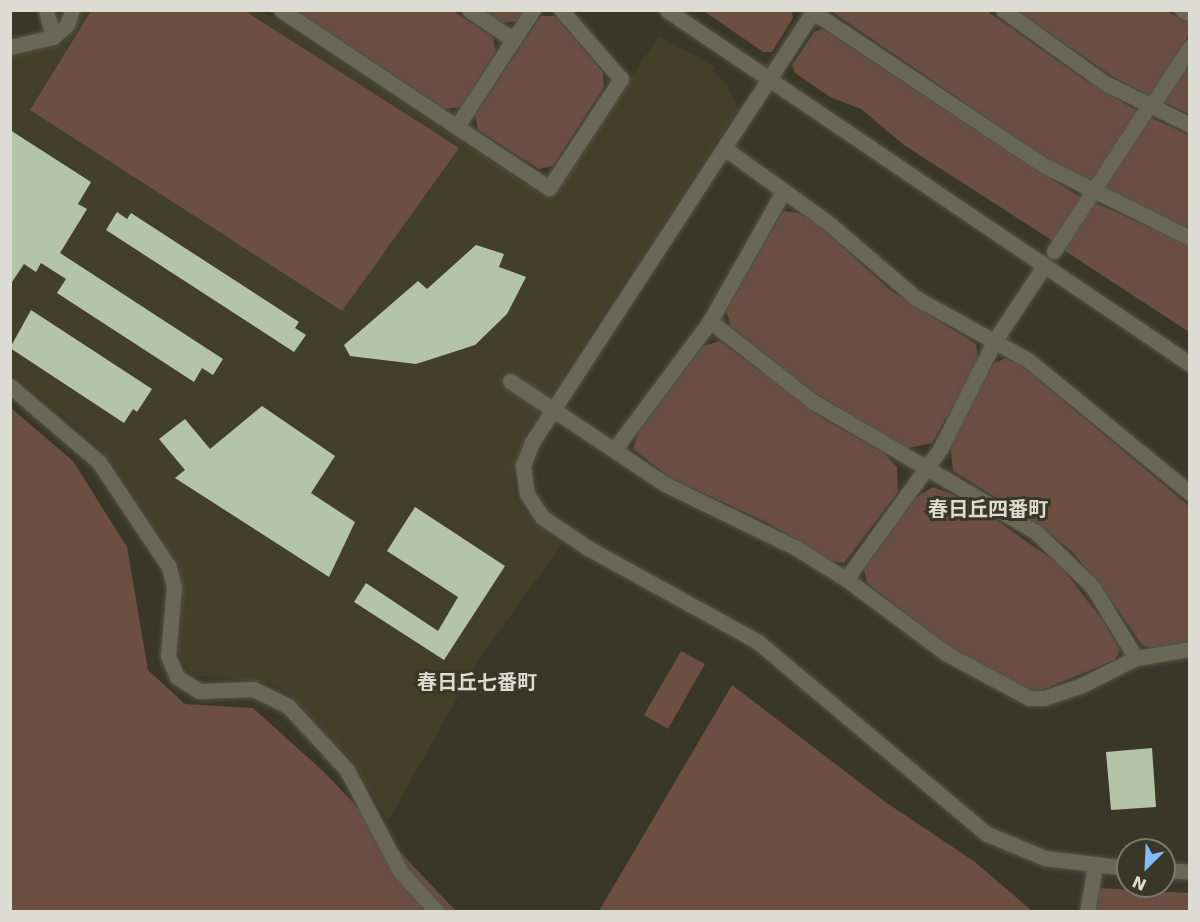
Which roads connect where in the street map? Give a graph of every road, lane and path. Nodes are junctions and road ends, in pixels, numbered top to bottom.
1 (46, 10) edge
2 (72, 10) edge
3 (281, 10) edge
4 (469, 10) edge
5 (533, 10) edge
6 (561, 10) edge
7 (667, 10) edge
8 (1004, 10) edge
9 (1182, 10) edge
10 (812, 11) edge
11 (1190, 14) edge
12 (53, 37) junction
13 (514, 40) junction
14 (10, 47) edge
15 (1190, 48) edge
16 (767, 80) junction
17 (1150, 106) junction
18 (1190, 125) edge
19 (457, 126) junction
20 (724, 148) junction
21 (783, 192) junction
22 (1092, 193) junction
23 (1190, 238) edge
24 (1054, 251) dead end
25 (1044, 266) junction
26 (710, 321) junction
27 (995, 340) junction
28 (1190, 364) edge
29 (510, 381) dead end
30 (10, 386) edge
31 (552, 410) junction
32 (614, 450) junction
33 (927, 468) junction
34 (1190, 493) edge
35 (846, 579) junction
36 (1190, 649) edge
37 (1136, 658) junction
38 (1095, 866) junction
39 (1116, 867) edge
40 (438, 912) edge
41 (1087, 912) edge

1 - 12 street
2 - 12 street
3 - 19 street
4 - 13 street
5 - 13 street
6 - 19 street
7 - 16 street
8 - 17 street
9 - 11 street
10 - 16 street
10 - 22 street
12 - 14 street
13 - 19 street
15 - 17 street
16 - 20 street
16 - 25 street
17 - 18 street
17 - 22 street
20 - 21 street
20 - 31 street
21 - 26 street
21 - 27 street
22 - 23 street
22 - 24 street
25 - 27 street
25 - 28 street
26 - 32 street
26 - 33 street
27 - 33 street
27 - 34 street
29 - 31 street
30 - 40 street
31 - 32 street
31 - 38 street
32 - 35 street
33 - 35 street
33 - 37 street
35 - 37 street
36 - 37 street
38 - 39 street
38 - 41 street

